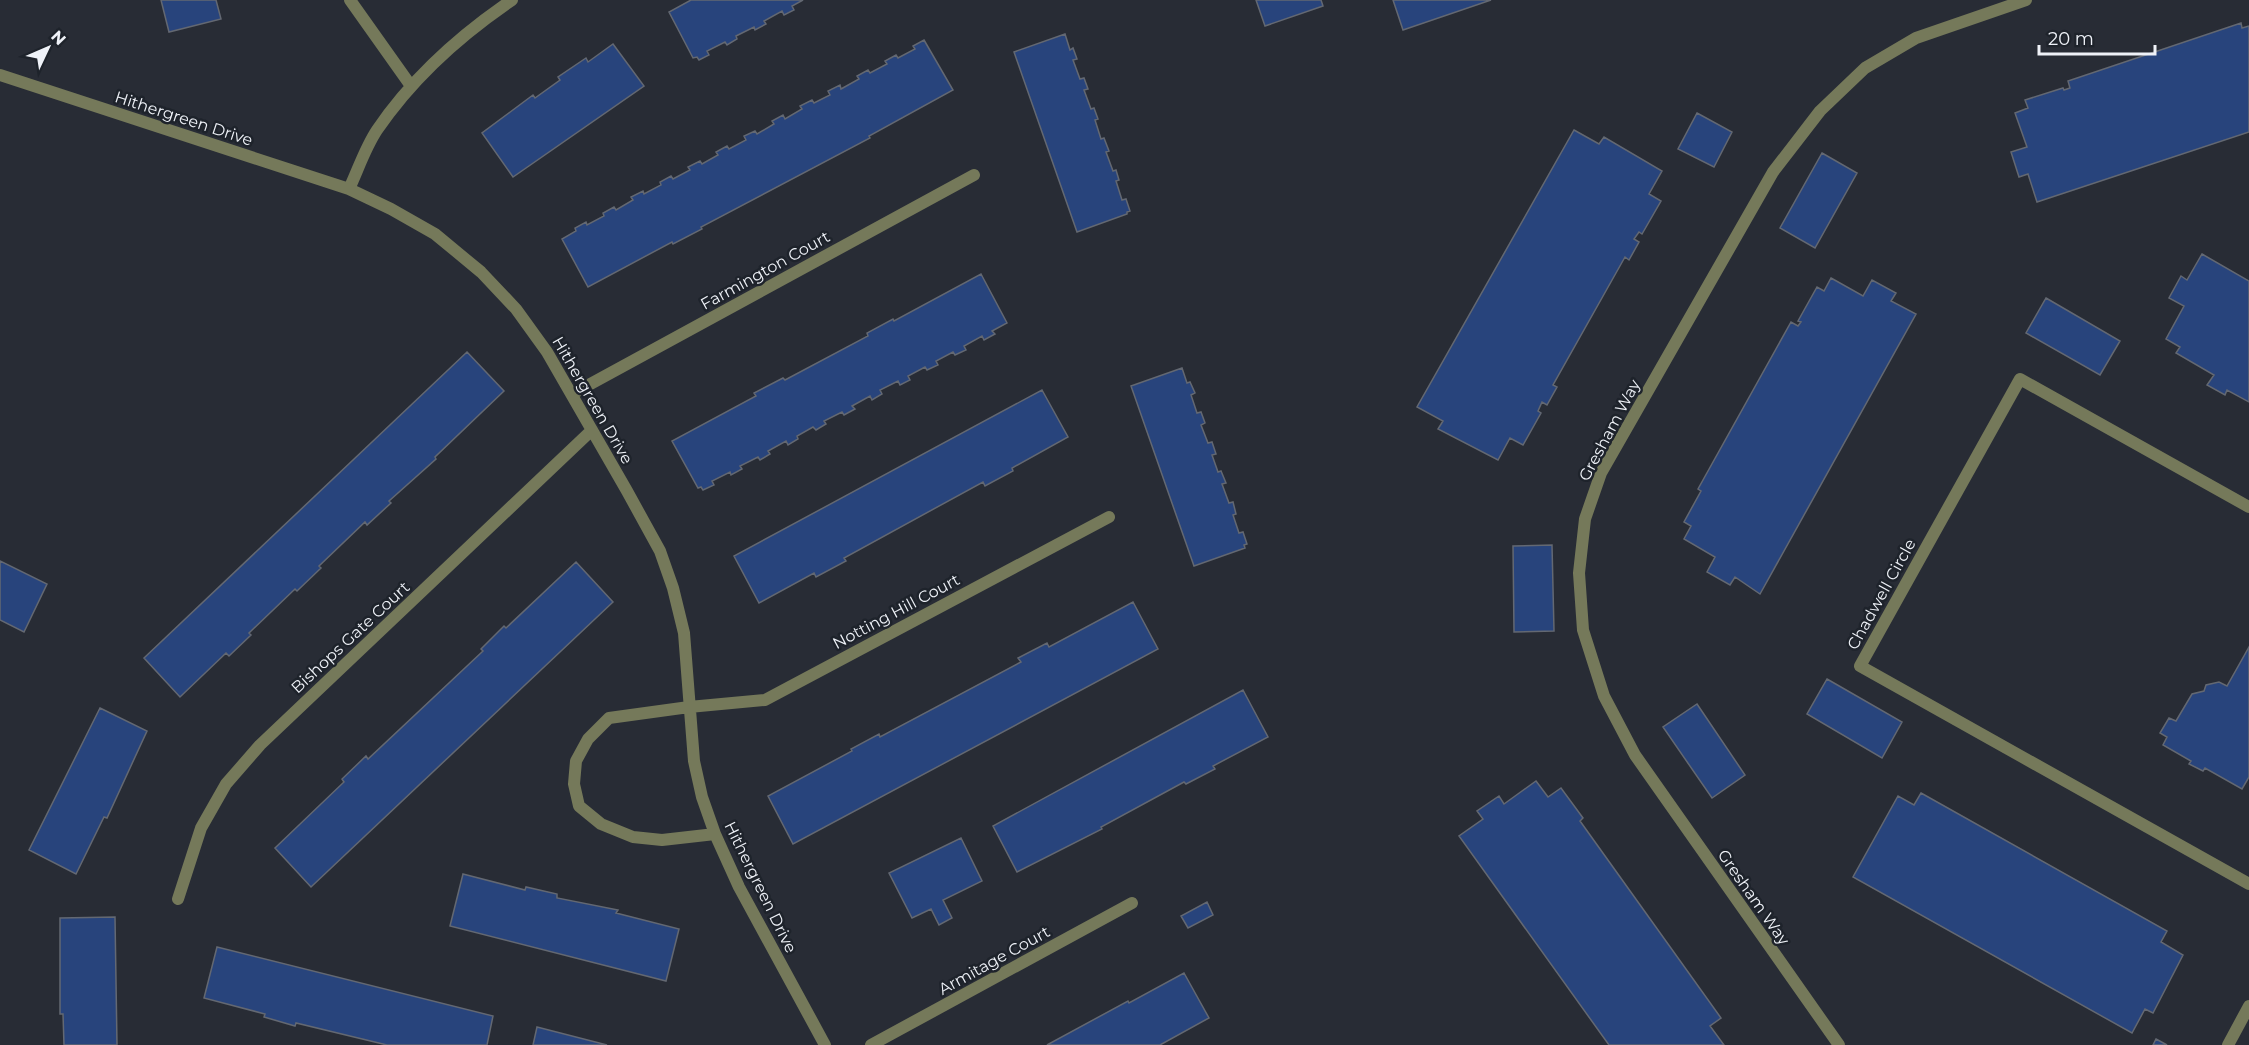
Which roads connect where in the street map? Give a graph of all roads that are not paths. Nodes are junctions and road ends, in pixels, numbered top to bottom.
1 (350, 0) edge
2 (512, 0) edge
3 (2026, 0) edge
4 (0, 75) edge
5 (411, 86) junction
6 (974, 175) dead end
7 (349, 189) junction
8 (572, 394) junction
9 (592, 430) junction
10 (2249, 507) edge
11 (1109, 517) dead end
12 (689, 707) junction
13 (715, 834) junction
14 (2249, 884) edge
15 (178, 899) dead end
16 (1132, 903) dead end
17 (2249, 1006) edge
18 (825, 1045) edge
19 (871, 1045) edge
20 (1839, 1045) edge
21 (2228, 1045) edge

1 - 5 street
2 - 5 street
3 - 20 street, Gresham Way
4 - 7 street, Hithergreen Drive
5 - 7 street
6 - 8 street, Farmington Court
7 - 8 street, Hithergreen Drive
8 - 9 street, Hithergreen Drive
9 - 12 street, Hithergreen Drive
9 - 15 street, Bishops Gate Court
10 - 14 street, Chadwell Circle
11 - 12 street, Notting Hill Court
12 - 13 street, Hithergreen Drive
12 - 13 street, Notting Hill Court
13 - 18 street, Hithergreen Drive
16 - 19 street, Armitage Court
17 - 21 street

